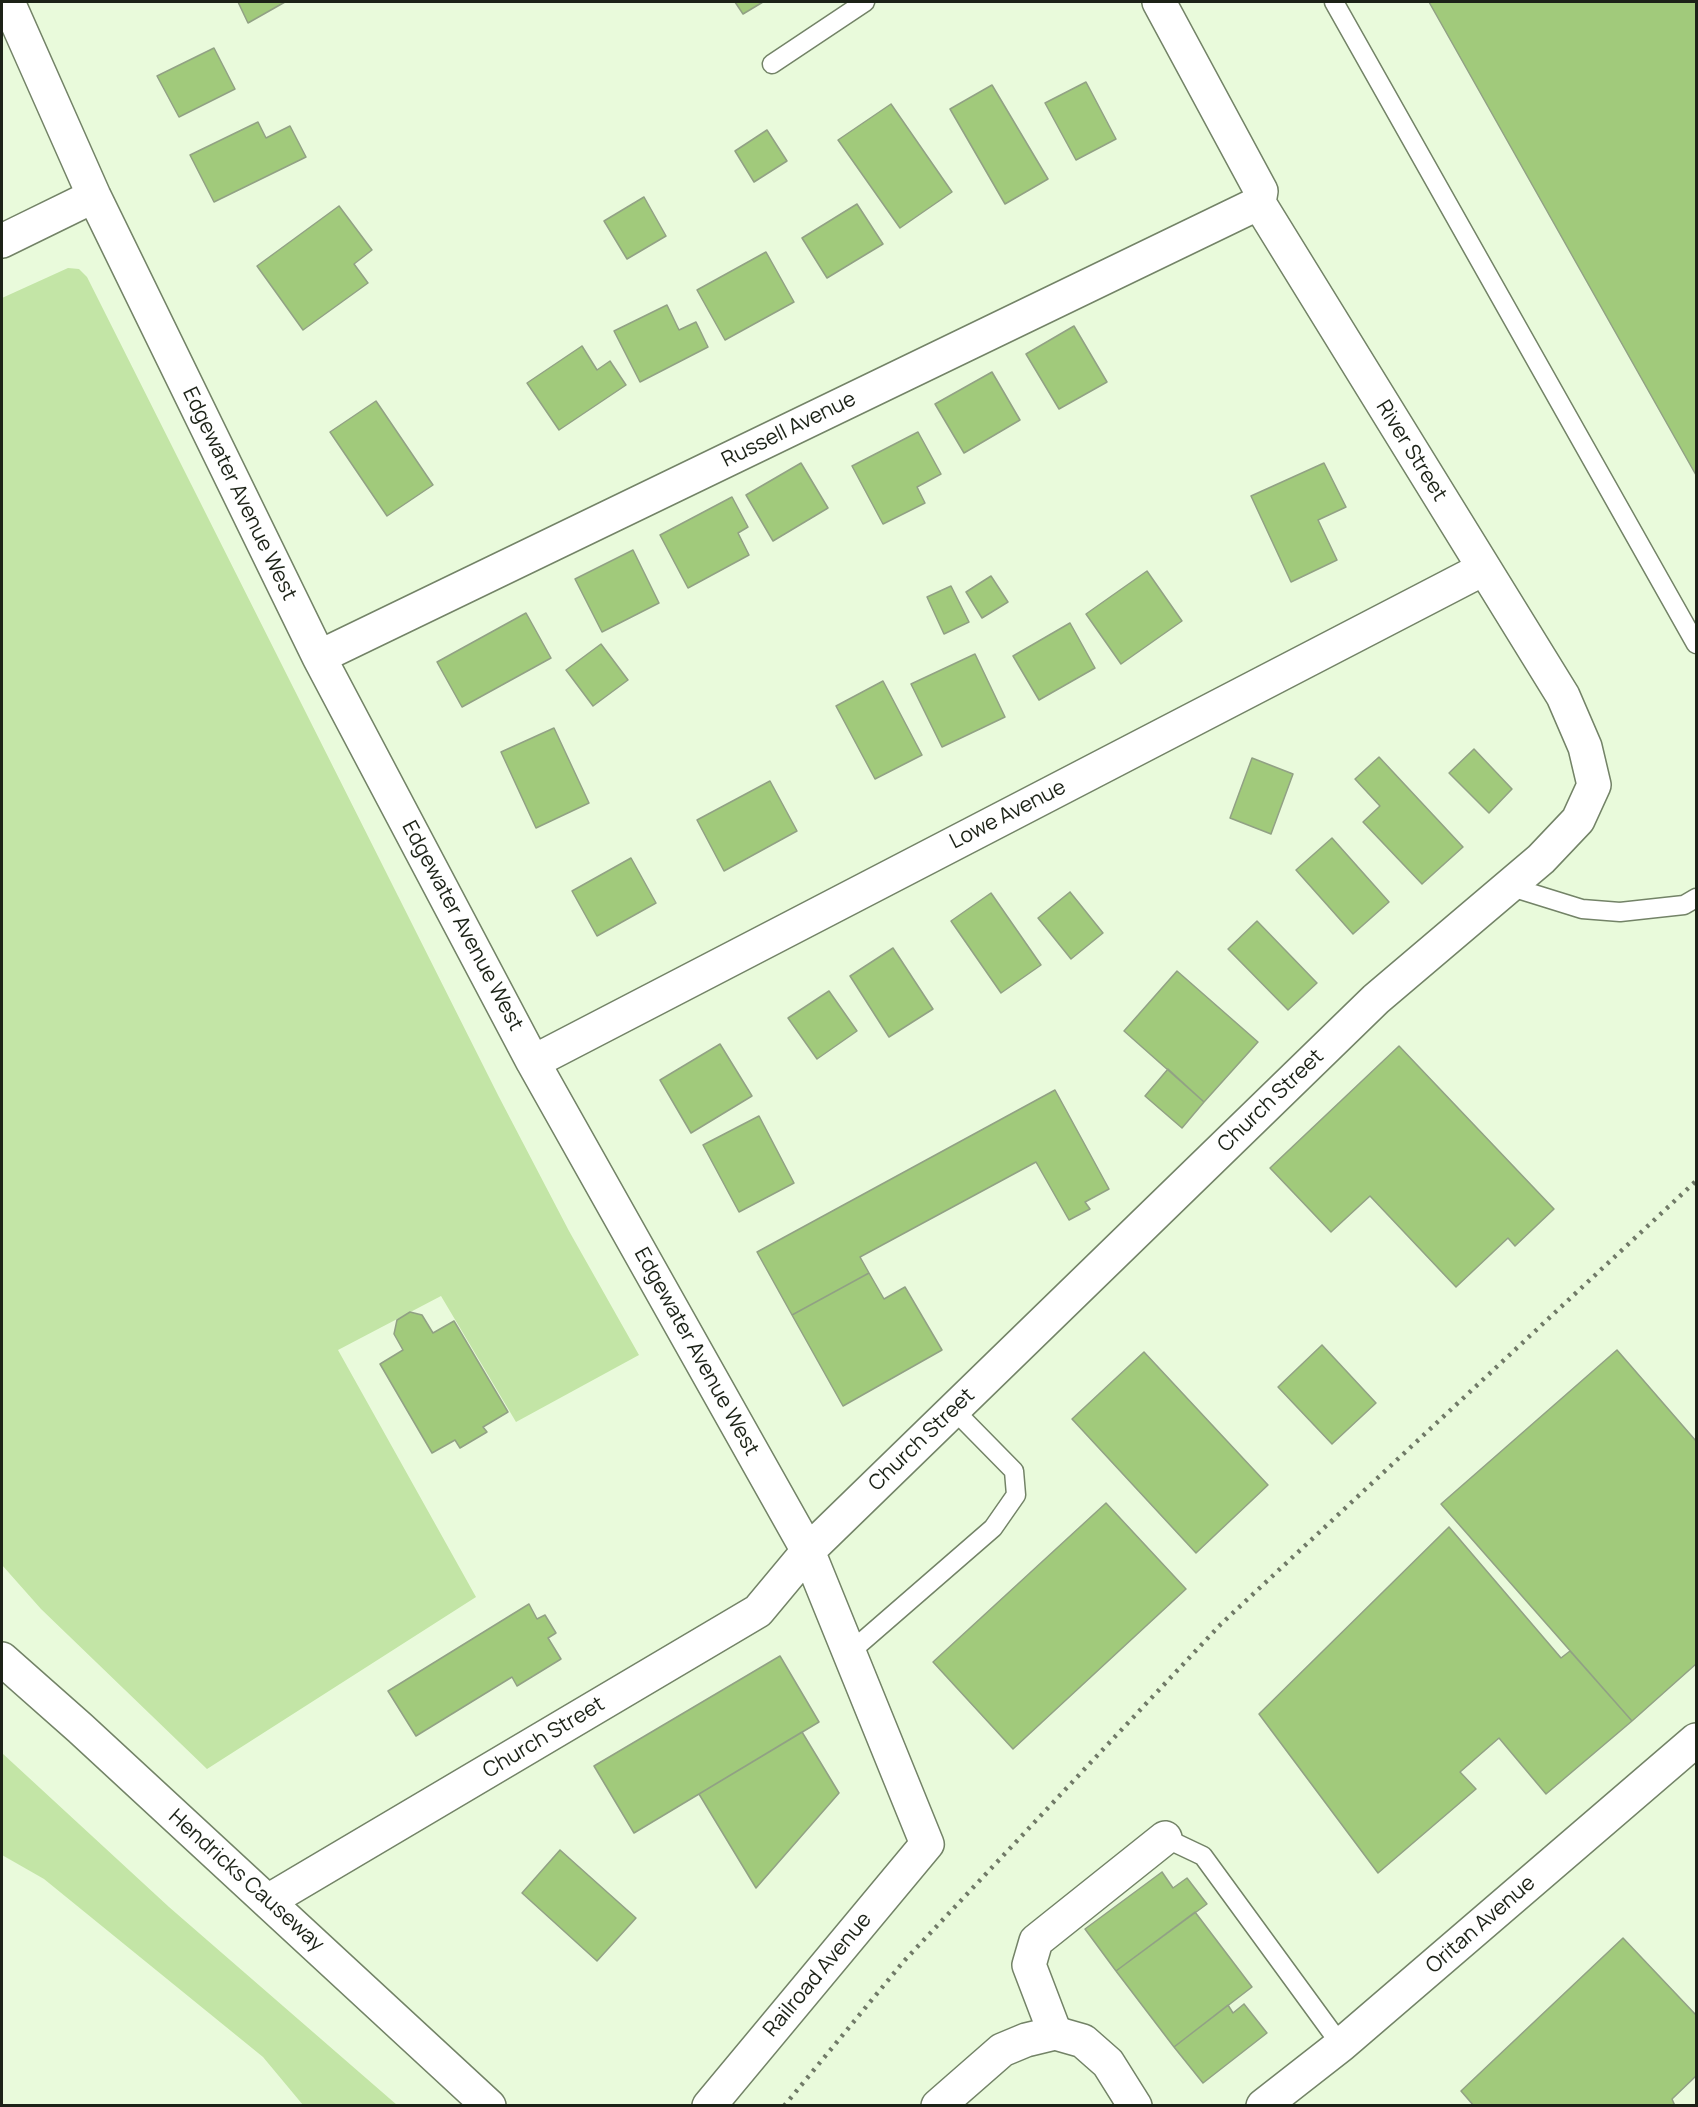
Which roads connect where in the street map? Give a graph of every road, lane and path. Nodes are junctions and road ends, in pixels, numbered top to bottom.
1 (8, 2) edge
2 (866, 2) edge
3 (1160, 2) edge
4 (1334, 2) edge
5 (772, 64) dead end
6 (94, 196) junction
7 (1258, 203) junction
8 (2, 241) edge
9 (1483, 568) junction
10 (1696, 644) edge
11 (319, 657) junction
12 (1508, 886) junction
13 (1696, 898) edge
14 (534, 1062) junction
15 (953, 1409) junction
16 (808, 1551) junction
17 (849, 1653) junction
18 (2, 1659) edge
19 (1696, 1740) edge
20 (1165, 1838) joint
21 (927, 1844) joint
22 (268, 1901) junction
23 (1055, 2033) junction
24 (1341, 2045) junction
25 (489, 2106) edge
26 (709, 2106) edge
27 (938, 2106) edge
28 (1135, 2106) edge
29 (1263, 2106) edge

1 - 6 street, Edgewater Avenue West
2 - 5 lane
3 - 7 street, River Street
4 - 10 lane
6 - 8 street
6 - 11 street, Edgewater Avenue West
7 - 9 street, River Street
7 - 11 street, Russell Avenue
9 - 12 street, River Street
9 - 14 street, Lowe Avenue
11 - 14 street, Edgewater Avenue West
12 - 13 lane
12 - 15 street, Church Street
14 - 16 street, Edgewater Avenue West
15 - 16 street, Church Street
15 - 17 lane
16 - 17 street, Edgewater Avenue West
16 - 22 street, Church Street
17 - 21 street, Edgewater Avenue West
18 - 22 street, Hendricks Causeway
19 - 24 street, Oritan Avenue
20 - 23 street
20 - 24 lane
21 - 26 street, Railroad Avenue
22 - 25 street, Hendricks Causeway
23 - 27 street
23 - 28 street
24 - 29 street, Oritan Avenue

